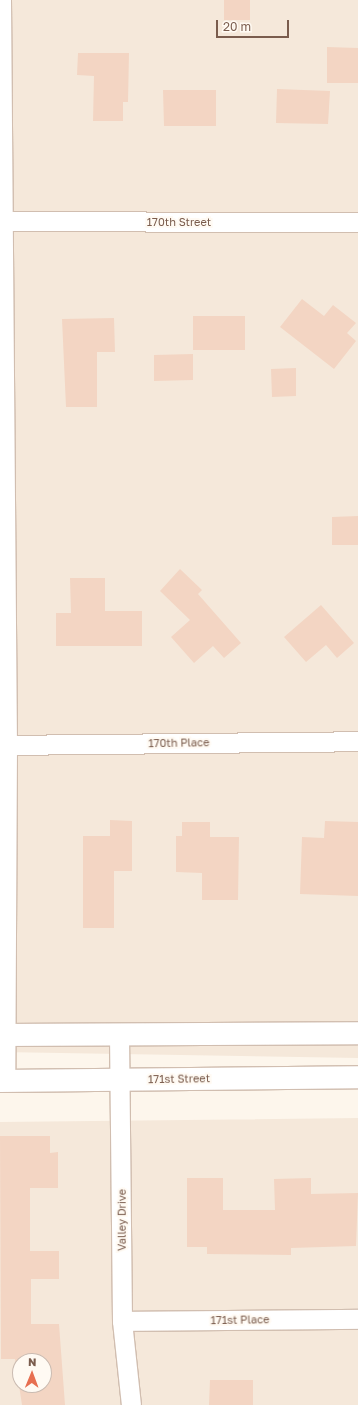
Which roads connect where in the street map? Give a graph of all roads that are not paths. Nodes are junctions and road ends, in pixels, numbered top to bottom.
1 (1, 0) edge
2 (2, 221) edge
3 (358, 222) edge
4 (358, 741) edge
5 (4, 745) edge
6 (358, 1033) edge
7 (119, 1034) junction
8 (2, 1035) edge
9 (358, 1077) edge
10 (121, 1080) junction
11 (2, 1081) edge
12 (358, 1319) edge
13 (122, 1321) junction
14 (131, 1405) edge

1 - 2 street
2 - 3 street, 170th Street
2 - 5 street
4 - 5 street, 170th Place
5 - 8 street
6 - 7 street
7 - 8 street
7 - 10 street, Valley Drive
8 - 11 street
9 - 10 street, 171st Street
10 - 11 street, 171st Street
10 - 13 street, Valley Drive
12 - 13 street, 171st Place
13 - 14 street, Valley Drive

